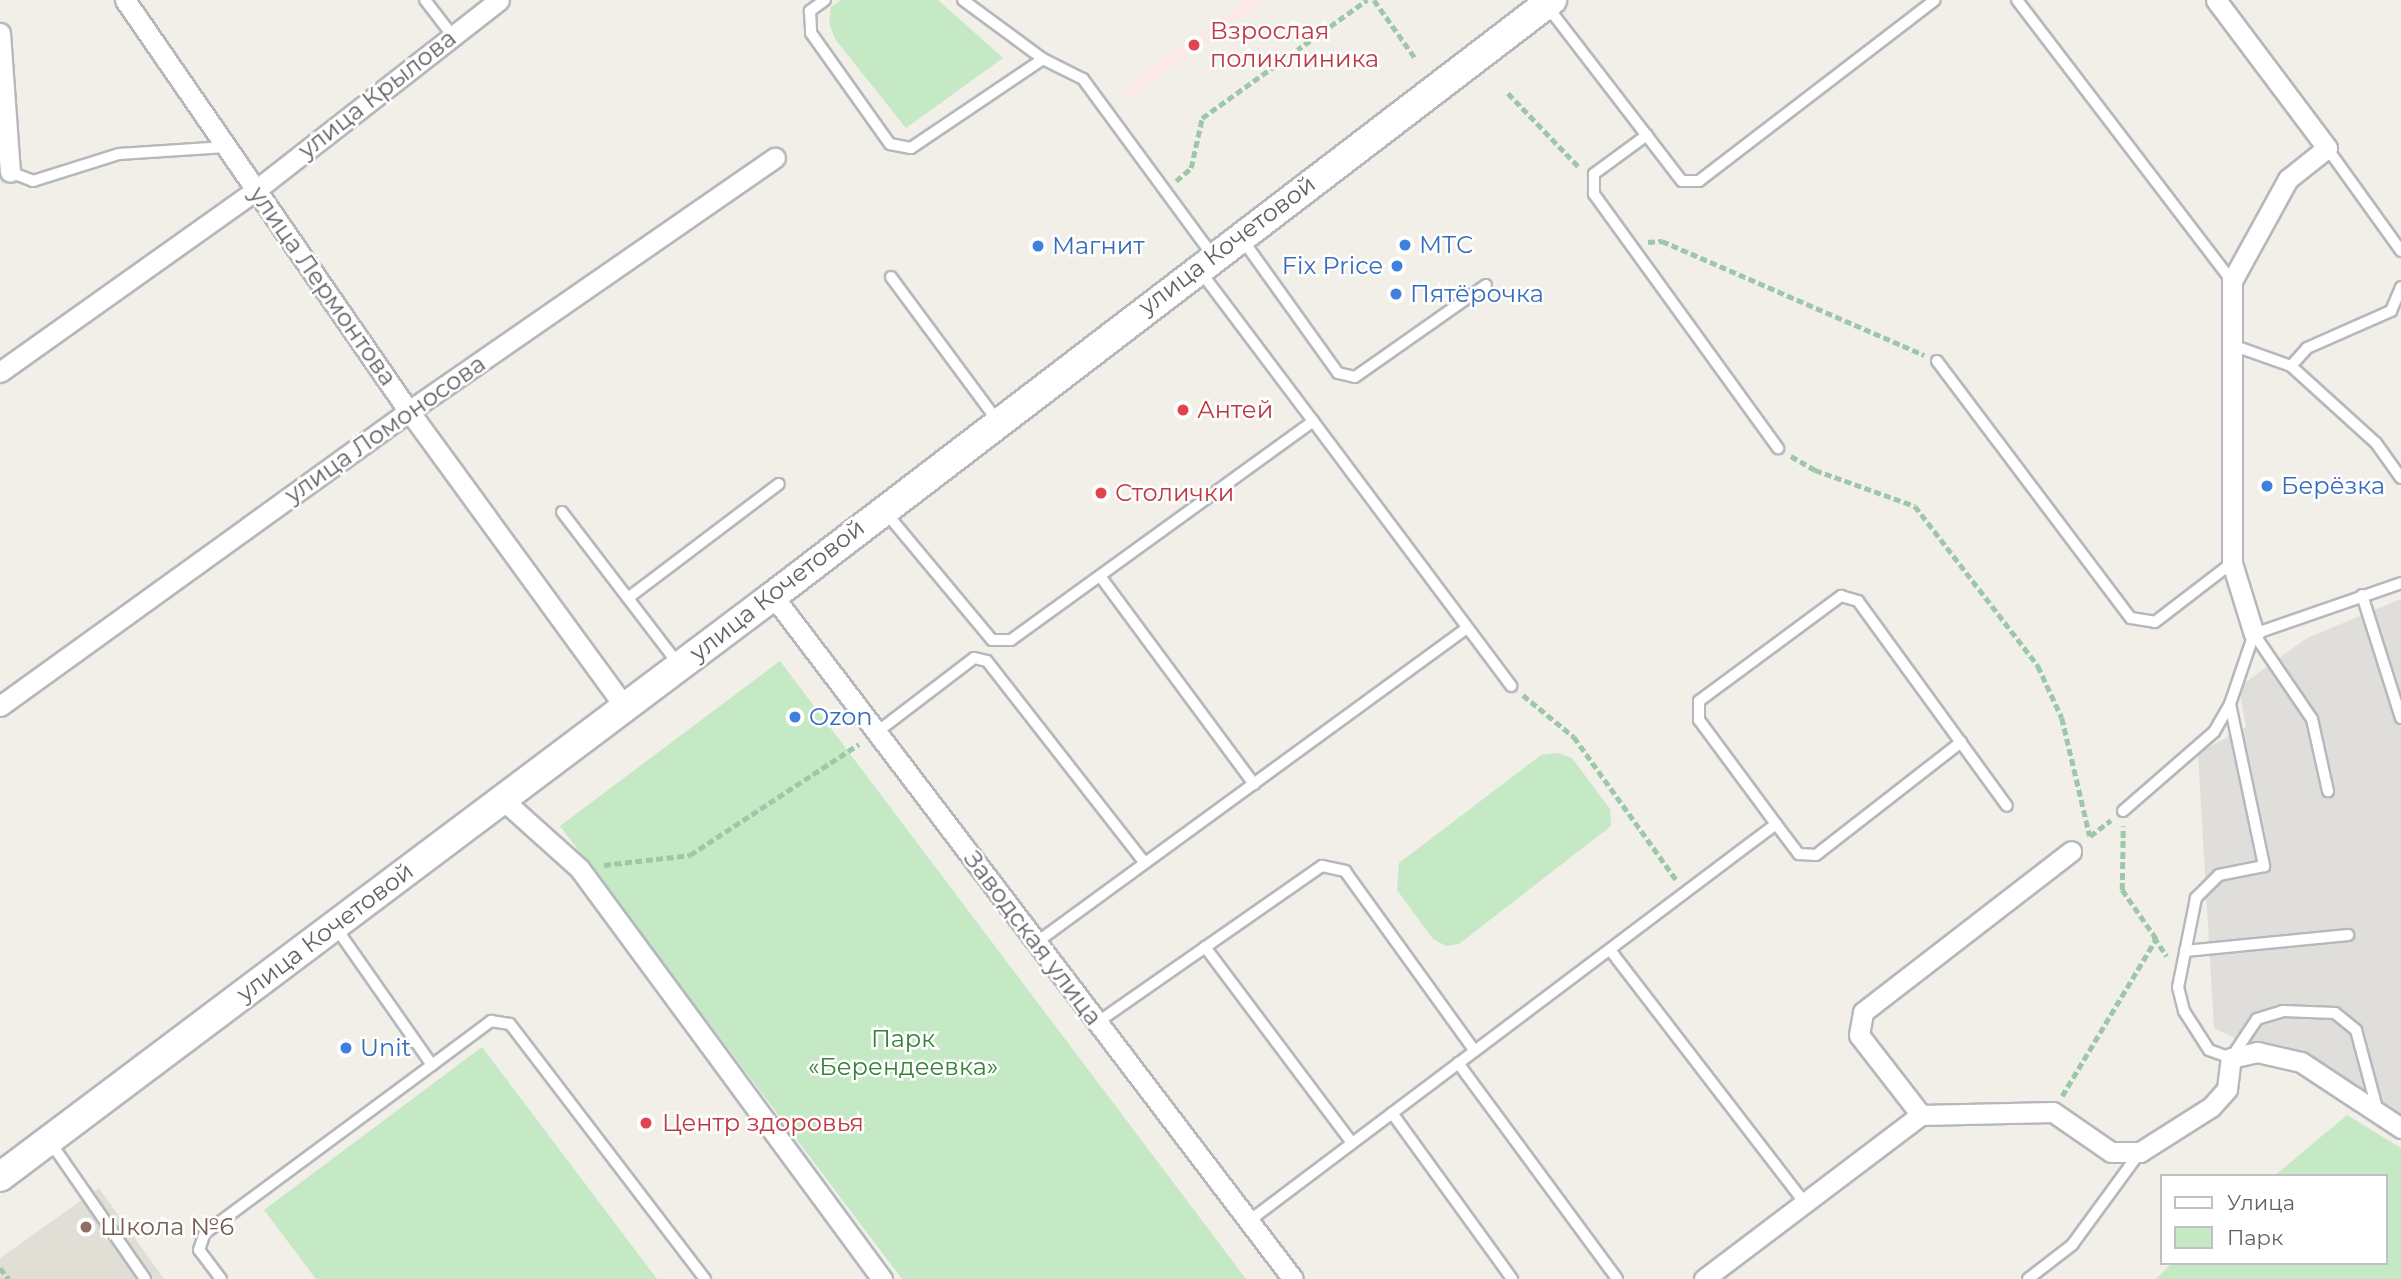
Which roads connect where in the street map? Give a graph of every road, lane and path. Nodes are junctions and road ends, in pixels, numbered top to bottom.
1 (125, 0) edge
2 (425, 0) edge
3 (499, 0) edge
4 (825, 0) edge
5 (963, 0) edge
6 (1367, 0) edge
7 (1374, 0) edge
8 (1935, 0) edge
9 (2017, 0) edge
10 (2216, 0) edge
11 (1549, 2) edge
12 (0, 33) edge
13 (452, 35) junction
14 (1043, 59) junction
15 (1416, 59) dead end
16 (1508, 93) dead end
17 (1647, 135) junction
18 (227, 147) junction
19 (2327, 148) junction
20 (775, 158) dead end
21 (10, 172) joint
22 (1594, 183) junction
23 (256, 190) junction
24 (1165, 191) junction
25 (1239, 236) junction
26 (1629, 243) junction
27 (2401, 251) edge
28 (1205, 262) junction
29 (891, 278) dead end
30 (2232, 281) junction
31 (1486, 285) dead end
32 (2401, 286) edge
33 (2232, 345) junction
34 (1937, 361) joint
35 (2291, 366) junction
36 (0, 372) edge
37 (408, 411) junction
38 (998, 421) junction
39 (1313, 421) junction
40 (1778, 448) joint
41 (2401, 478) edge
42 (779, 484) dead end
43 (883, 508) junction
44 (562, 512) dead end
45 (2232, 563) junction
46 (1100, 576) junction
47 (2401, 583) edge
48 (2362, 595) junction
49 (774, 596) junction
50 (628, 598) junction
51 (1467, 628) junction
52 (2254, 634) junction
53 (679, 665) junction
54 (1511, 686) joint
55 (2230, 704) junction
56 (0, 706) edge
57 (624, 706) junction
58 (2401, 718) edge
59 (877, 732) junction
60 (1961, 742) junction
61 (1254, 784) junction
62 (2328, 791) dead end
63 (502, 799) junction
64 (2007, 806) dead end
65 (2123, 811) junction
66 (1776, 824) junction
67 (2090, 836) junction
68 (2071, 851) joint
69 (1145, 863) junction
70 (579, 868) junction
71 (1686, 892) junction
72 (334, 924) junction
73 (2348, 935) dead end
74 (2156, 939) junction
75 (1037, 942) junction
76 (1205, 947) junction
77 (1610, 950) junction
78 (2185, 951) junction
79 (2180, 976) junction
80 (1098, 1022) junction
81 (1475, 1051) junction
82 (2231, 1058) junction
83 (1458, 1063) junction
84 (432, 1065) junction
85 (2053, 1112) junction
86 (1392, 1114) junction
87 (1921, 1115) junction
88 (2379, 1116) junction
89 (2401, 1129) edge
90 (49, 1139) junction
91 (1352, 1143) junction
92 (2140, 1152) junction
93 (0, 1177) edge
94 (1805, 1203) junction
95 (1249, 1221) junction
96 (0, 1268) edge
97 (9, 1279) edge
98 (145, 1279) edge
99 (221, 1279) edge
100 (705, 1279) edge
101 (882, 1279) edge
102 (1293, 1279) edge
103 (1512, 1279) edge
104 (1617, 1279) edge
105 (1704, 1279) edge
106 (2028, 1279) edge

1 - 18 street, улица Лермонтова
2 - 13 lane
3 - 13 street, улица Крылова
4 - 14 lane
5 - 14 lane
6 - 24 path
7 - 15 path
8 - 17 lane
9 - 30 lane
10 - 19 street
11 - 17 lane
11 - 25 main road, улица Кочетовой
12 - 21 street
13 - 23 street, улица Крылова
14 - 24 lane
16 - 22 path
17 - 22 lane
18 - 21 lane
18 - 23 street, улица Лермонтова
19 - 27 lane
19 - 30 street
20 - 37 street, улица Ломоносова
22 - 26 lane
23 - 36 street, улица Крылова
23 - 37 street, улица Лермонтова
24 - 28 lane
25 - 28 main road, улица Кочетовой
25 - 31 lane
26 - 34 path
26 - 40 lane
28 - 38 main road, улица Кочетовой
28 - 39 lane
29 - 38 lane
30 - 33 street
32 - 35 lane
33 - 35 lane
33 - 45 street
34 - 45 lane
35 - 41 lane
37 - 56 street, улица Ломоносова
37 - 57 street, улица Лермонтова
38 - 43 main road, улица Кочетовой
39 - 46 lane
39 - 51 lane
40 - 67 path
42 - 50 lane
43 - 46 lane
43 - 49 main road, улица Кочетовой
44 - 50 lane
45 - 52 street
46 - 61 lane
47 - 48 lane
48 - 52 lane
48 - 58 lane
49 - 53 main road, улица Кочетовой
49 - 59 street, Заводская улица
50 - 53 lane
51 - 54 lane
51 - 61 lane
52 - 55 lane
52 - 62 lane
53 - 57 main road, улица Кочетовой
54 - 71 path
55 - 65 lane
55 - 78 lane
57 - 63 main road, улица Кочетовой
59 - 69 lane
59 - 70 path
59 - 75 street, Заводская улица
60 - 64 lane
60 - 66 lane
60 - 66 lane
61 - 69 lane
63 - 70 street
63 - 72 main road, улица Кочетовой
65 - 67 path
65 - 74 path
66 - 71 lane
67 - 68 path
68 - 87 street
69 - 75 lane
70 - 101 street
71 - 77 lane
72 - 84 lane
72 - 90 main road, улица Кочетовой
73 - 78 lane
74 - 79 path
74 - 85 path
75 - 80 street, Заводская улица
76 - 80 lane
76 - 81 lane
76 - 91 lane
77 - 81 lane
77 - 94 lane
78 - 79 lane
79 - 82 lane
80 - 95 street, Заводская улица
81 - 83 lane
82 - 88 street
82 - 88 lane
82 - 92 street
83 - 86 lane
83 - 104 lane
84 - 99 lane
84 - 100 lane
85 - 87 street
85 - 92 street
86 - 91 lane
86 - 103 lane
87 - 94 street
88 - 89 street
90 - 93 main road, улица Кочетовой
90 - 98 lane
91 - 95 lane
92 - 106 lane
94 - 105 street
95 - 102 street, Заводская улица
96 - 97 path

